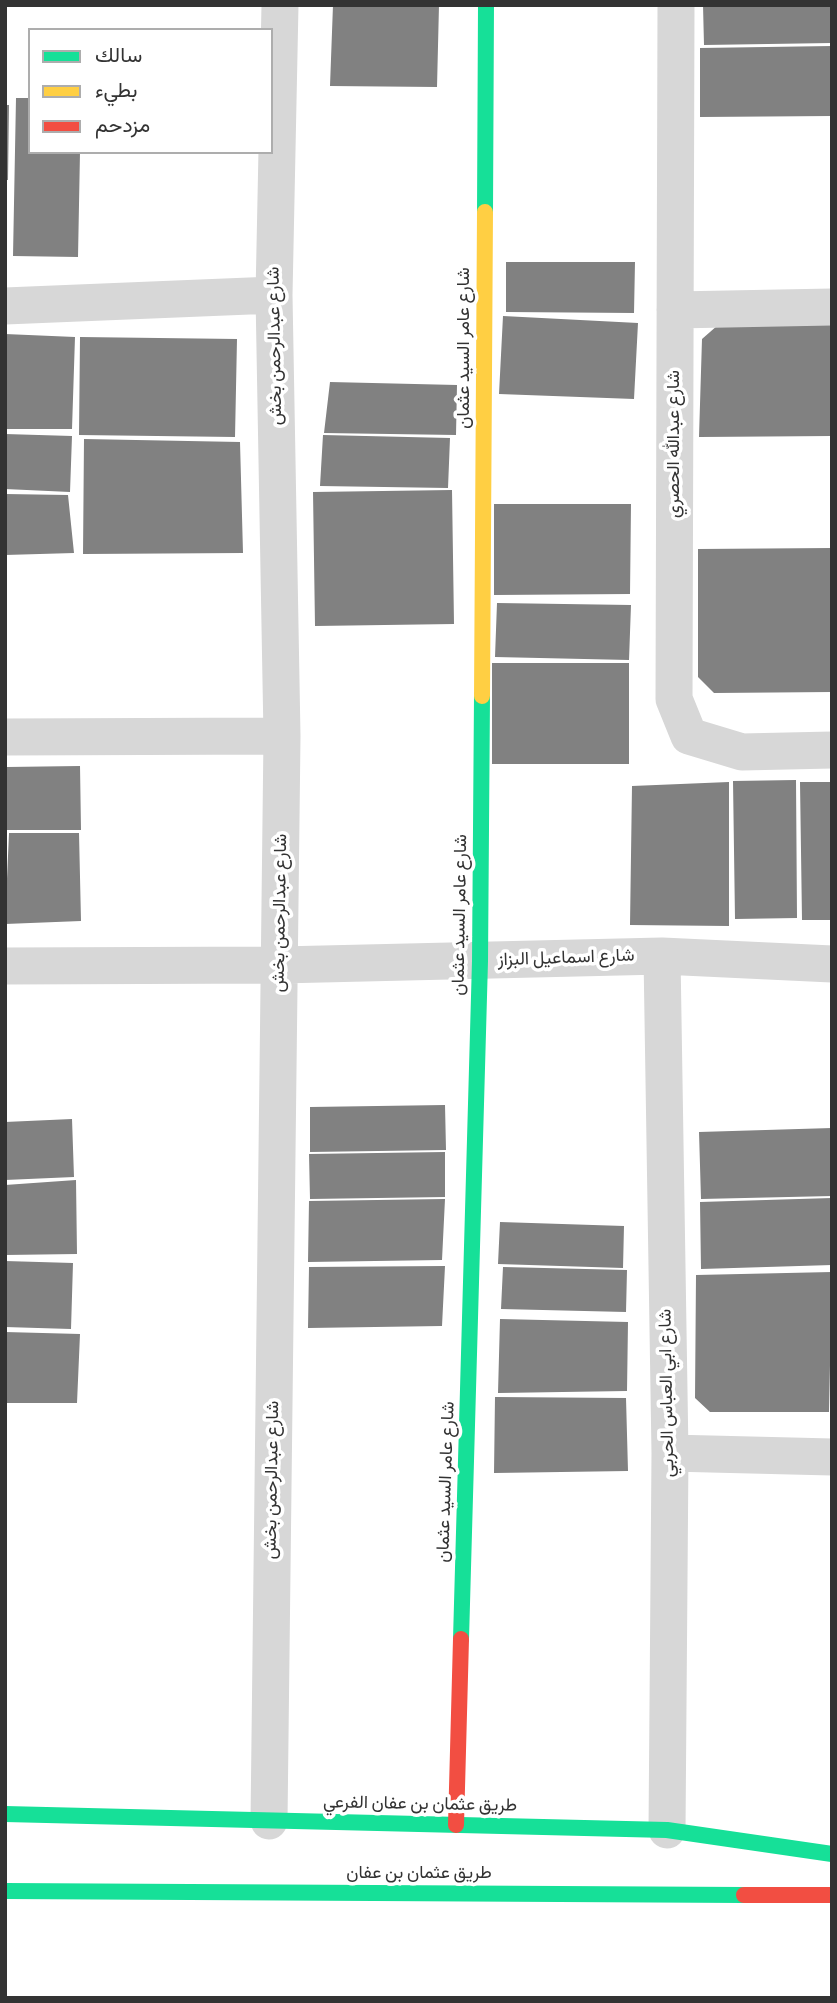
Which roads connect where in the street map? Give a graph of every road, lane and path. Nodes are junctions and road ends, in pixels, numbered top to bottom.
1 (280, 5) edge
2 (486, 5) edge
3 (676, 5) edge
4 (274, 295) junction
5 (5, 306) edge
6 (832, 307) edge
7 (675, 310) junction
8 (282, 736) junction
9 (5, 737) edge
10 (832, 750) edge
11 (662, 956) junction
12 (480, 961) junction
13 (832, 964) edge
14 (280, 965) junction
15 (5, 966) edge
16 (670, 1453) junction
17 (832, 1457) edge
18 (5, 1814) edge
19 (269, 1821) junction
20 (457, 1825) junction
21 (667, 1830) junction
22 (832, 1854) edge
23 (5, 1891) edge
24 (832, 1895) edge

1 - 4 street, شارع عبدالرحمن بخش
2 - 12 street, شارع عامر السيد عثمان
3 - 7 street, شارع عبدالله الحصري
4 - 5 street
4 - 8 street, شارع عبدالرحمن بخش
6 - 7 street
7 - 10 street, شارع عبدالله الحصري
8 - 9 street
8 - 14 street, شارع عبدالرحمن بخش
11 - 12 street, شارع اسماعيل البزاز
11 - 13 street, شارع اسماعيل البزاز
11 - 16 street, شارع ابي العباس الحربي
12 - 14 street, شارع اسماعيل البزاز
12 - 20 street, شارع عامر السيد عثمان
14 - 15 street, شارع اسماعيل البزاز
14 - 19 street, شارع عبدالرحمن بخش
16 - 17 street
16 - 21 street, شارع ابي العباس الحربي
18 - 19 street, طريق عثمان بن عفان الفرعي
19 - 20 street, طريق عثمان بن عفان الفرعي
20 - 21 street, طريق عثمان بن عفان الفرعي
21 - 22 street, طريق عثمان بن عفان الفرعي
23 - 24 street, طريق عثمان بن عفان

